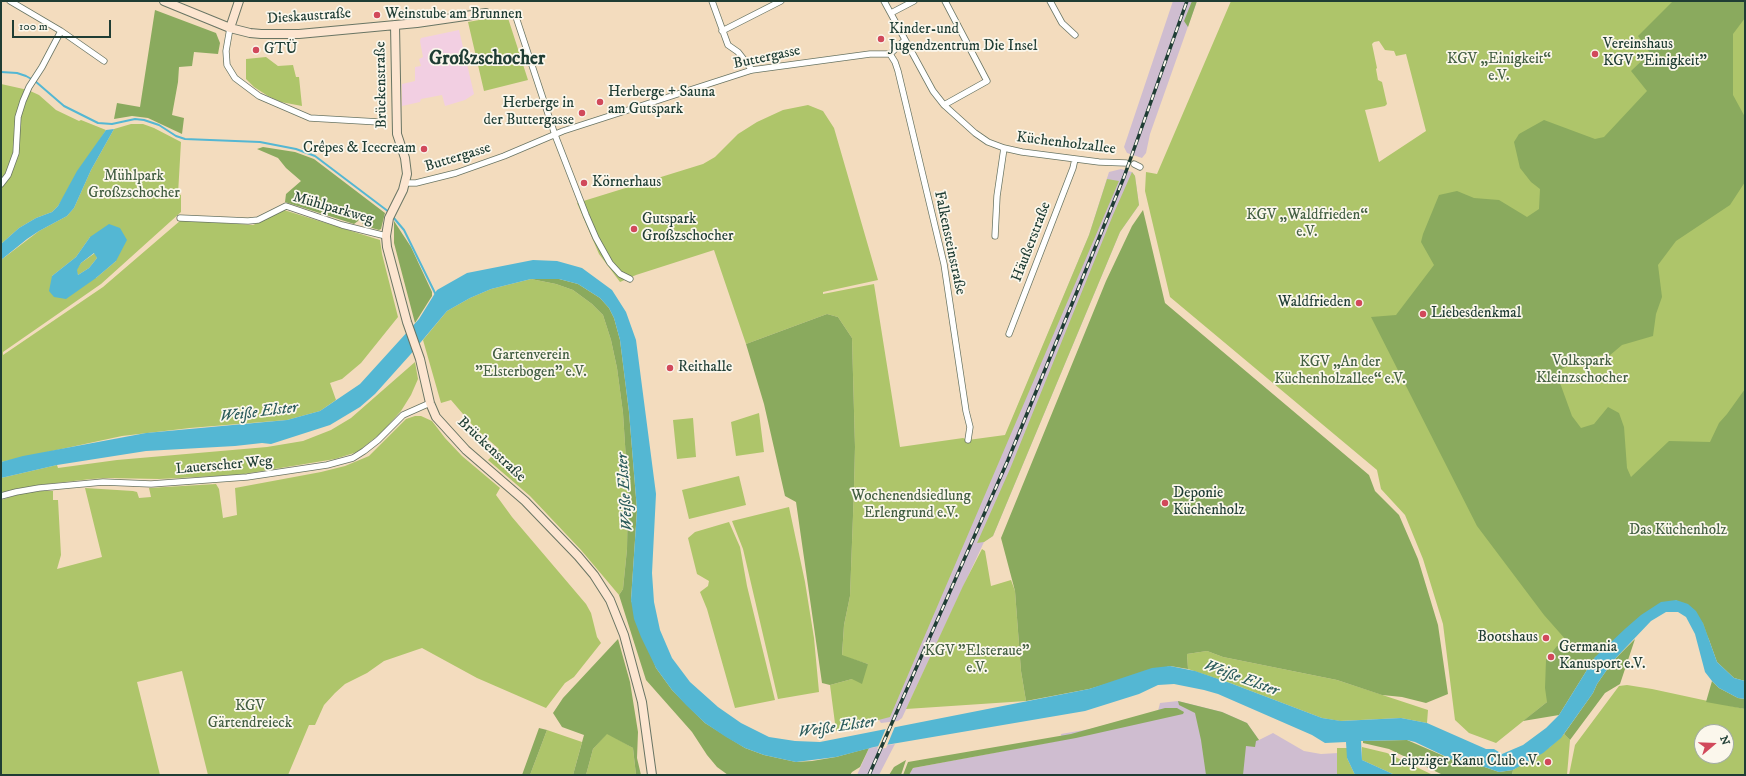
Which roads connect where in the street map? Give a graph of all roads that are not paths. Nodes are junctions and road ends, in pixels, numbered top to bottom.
1 (12, 1) edge
2 (164, 1) edge
3 (239, 1) edge
4 (712, 1) edge
5 (781, 1) edge
6 (884, 1) edge
7 (914, 1) edge
8 (945, 1) edge
9 (1050, 1) edge
10 (486, 13) dead end
11 (515, 14) dead end
12 (891, 14) junction
13 (395, 25) junction
14 (230, 28) junction
15 (60, 31) junction
16 (722, 31) junction
17 (1075, 35) dead end
18 (905, 40) junction
19 (890, 54) junction
20 (104, 61) dead end
21 (752, 70) junction
22 (944, 105) junction
23 (379, 122) dead end
24 (555, 135) junction
25 (1004, 148) junction
26 (1075, 159) junction
27 (1126, 163) dead end
28 (1134, 164) dead end
29 (1140, 167) dead end
30 (405, 183) junction
31 (1, 184) edge
32 (180, 218) dead end
33 (386, 236) junction
34 (995, 236) dead end
35 (630, 279) dead end
36 (1009, 334) dead end
37 (430, 403) junction
38 (968, 440) dead end
39 (1, 496) edge
40 (652, 775) edge

1 - 15 street
2 - 14 main road, Dieskaustraße
3 - 14 main road
4 - 16 street
5 - 16 street
6 - 12 street, Küchenholzallee
7 - 12 street
8 - 22 street
9 - 17 street
10 - 13 main road, Dieskaustraße
11 - 24 street
12 - 18 street, Küchenholzallee
13 - 14 main road, Dieskaustraße
13 - 30 main road, Brückenstraße
14 - 23 street
15 - 20 street
15 - 31 street
16 - 21 street
18 - 19 street
18 - 22 street, Küchenholzallee
19 - 21 street, Buttergasse
19 - 38 street, Falkensteinstraße
21 - 24 street, Buttergasse
22 - 25 street, Küchenholzallee
24 - 30 street, Buttergasse
24 - 35 street
25 - 26 street, Küchenholzallee
25 - 34 street, Küchenholzallee
26 - 27 street, Küchenholzallee
26 - 36 street, Häußerstraße
28 - 29 street, Küchenholzallee
30 - 33 main road, Brückenstraße
32 - 33 street, Mühlparkweg
33 - 37 main road, Brückenstraße
37 - 39 street, Lauerscher Weg
37 - 40 main road, Brückenstraße

